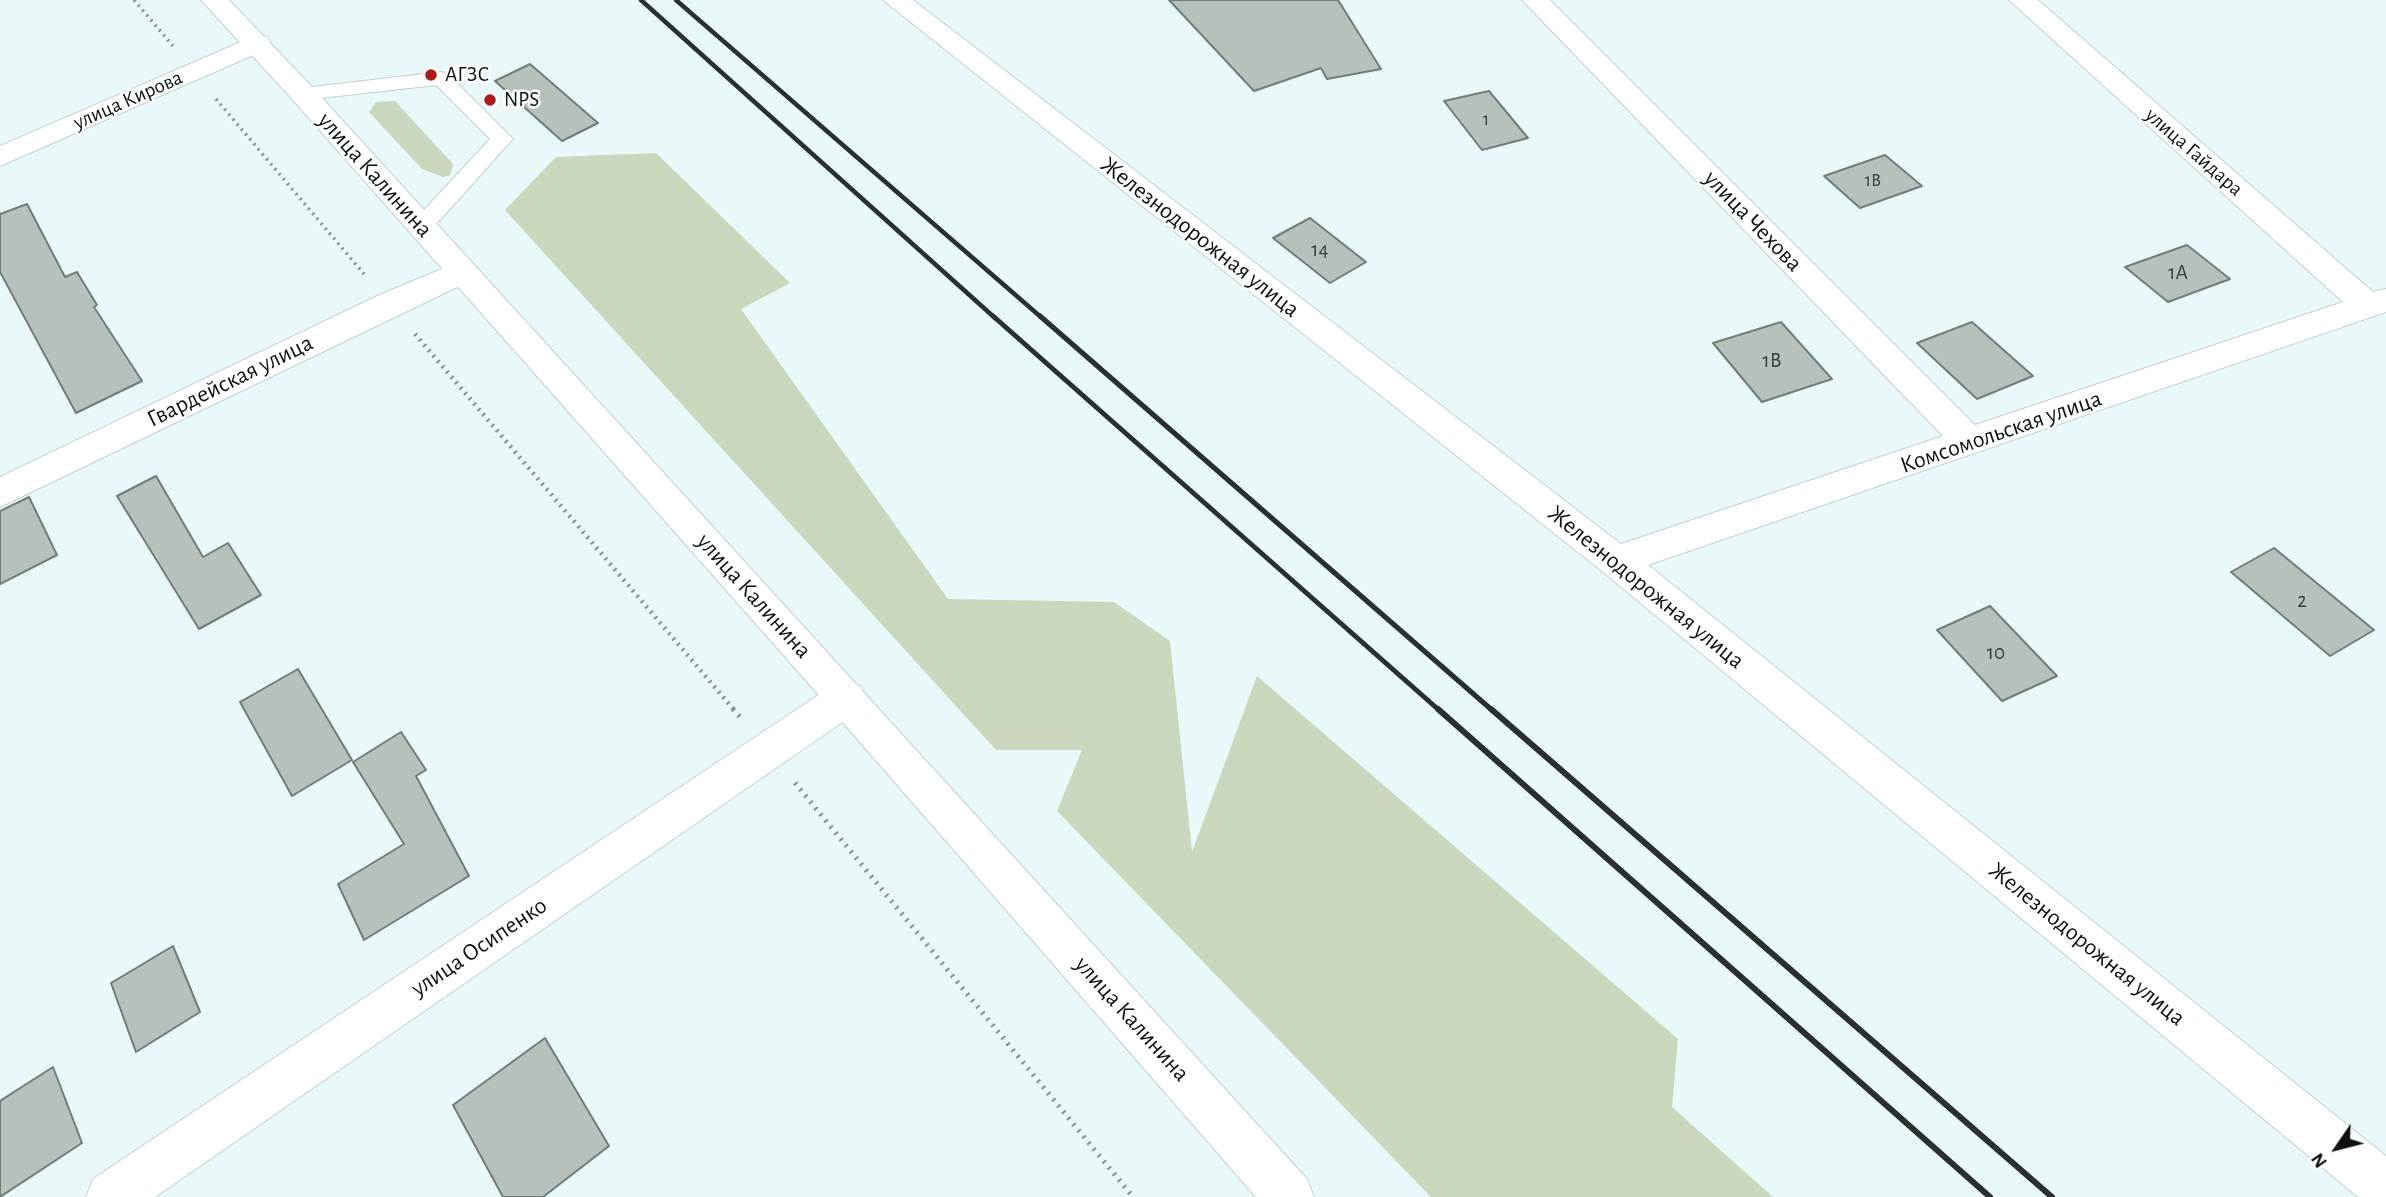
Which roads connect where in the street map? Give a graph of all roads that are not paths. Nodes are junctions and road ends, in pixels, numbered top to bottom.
1 (214, 0) edge
2 (896, 0) edge
3 (1535, 0) edge
4 (2022, 0) edge
5 (257, 43) junction
6 (303, 94) junction
7 (0, 157) edge
8 (421, 227) junction
9 (461, 272) junction
10 (2377, 302) edge
11 (1970, 443) junction
12 (0, 493) edge
13 (1616, 561) junction
14 (846, 698) junction
15 (2386, 1188) edge
16 (111, 1197) edge
17 (1289, 1197) edge

1 - 5 street, улица Калинина
2 - 13 street, Железнодорожная улица
3 - 11 street, улица Чехова
4 - 10 street, улица Гайдара
5 - 6 street, улица Калинина
5 - 7 street, улица Кирова
6 - 8 street, улица Калинина
6 - 8 lane
8 - 9 street, улица Калинина
9 - 12 street, Гвардейская улица
9 - 14 street, улица Калинина
10 - 11 street, Комсомольская улица
11 - 13 street, Комсомольская улица
13 - 15 street, Железнодорожная улица
14 - 16 street, улица Осипенко
14 - 17 street, улица Калинина

